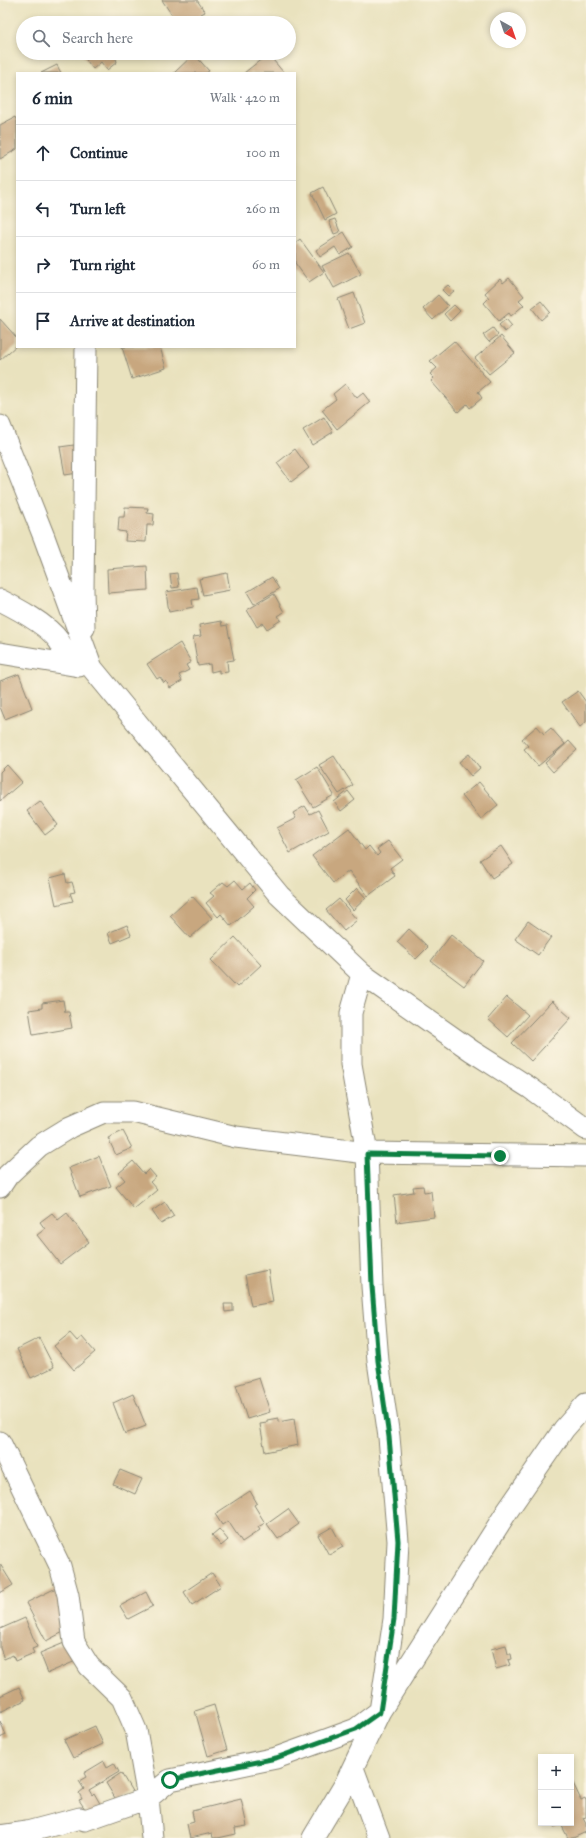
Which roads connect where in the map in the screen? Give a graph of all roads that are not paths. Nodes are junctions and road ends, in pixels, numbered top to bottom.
1 (86, 348) edge
2 (0, 426) edge
3 (0, 600) edge
4 (84, 644) junction
5 (0, 653) edge
6 (68, 664) junction
7 (92, 668) junction
8 (362, 974) junction
9 (586, 1129) edge
10 (367, 1154) junction
11 (586, 1156) edge
12 (0, 1187) edge
13 (586, 1404) edge
14 (0, 1442) edge
15 (380, 1712) junction
16 (353, 1768) junction
17 (148, 1798) junction
18 (0, 1836) edge
19 (152, 1838) edge
20 (313, 1838) edge
21 (379, 1838) edge

1 - 4 street
2 - 4 street
3 - 6 street
4 - 7 street
5 - 6 street
6 - 7 street
7 - 8 street
8 - 9 street
8 - 10 street
10 - 11 street
10 - 12 street
10 - 15 street
13 - 15 street
14 - 17 street
15 - 16 street
15 - 17 street
16 - 20 street
16 - 21 street
17 - 18 street
17 - 19 street

